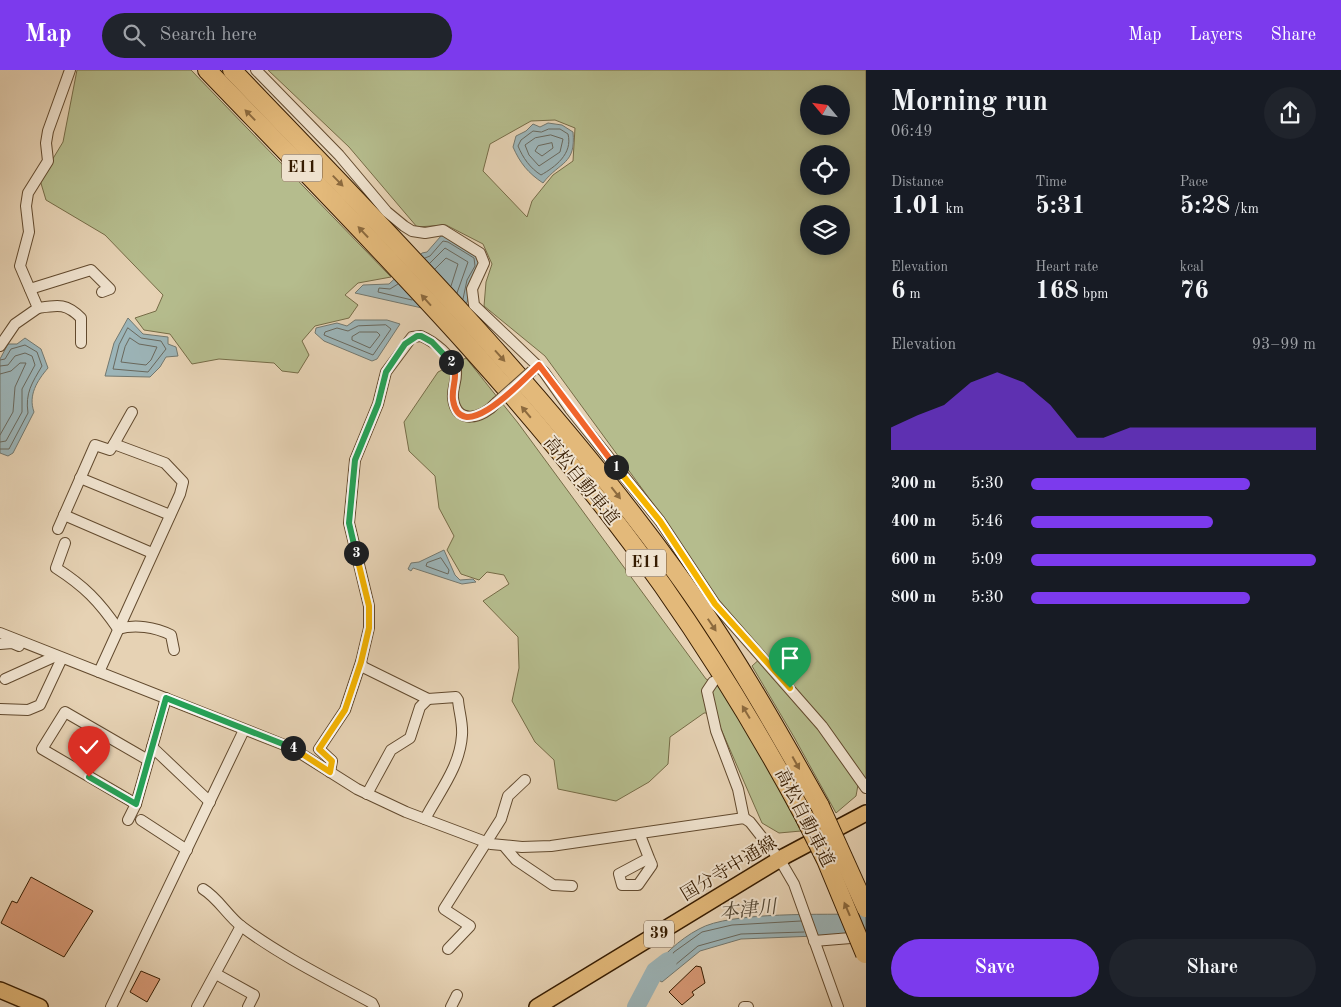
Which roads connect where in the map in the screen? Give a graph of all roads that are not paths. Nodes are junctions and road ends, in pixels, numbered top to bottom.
1 (70, 70) edge
2 (207, 70) edge
3 (232, 70) edge
4 (256, 70) edge
5 (403, 262) junction
6 (30, 289) junction
7 (102, 292) dead end
8 (38, 308) junction
9 (80, 343) dead end
10 (0, 346) edge
11 (536, 368) junction
12 (132, 412) dead end
13 (114, 444) junction
14 (80, 478) junction
15 (64, 515) junction
16 (170, 515) junction
17 (58, 530) dead end
18 (65, 543) dead end
19 (152, 553) junction
20 (118, 629) junction
21 (0, 633) edge
22 (0, 644) edge
23 (36, 648) junction
24 (174, 650) dead end
25 (756, 653) junction
26 (59, 657) junction
27 (748, 660) dead end
28 (361, 662) junction
29 (99, 672) junction
30 (5, 679) dead end
31 (713, 682) dead end
32 (166, 698) junction
33 (428, 699) junction
34 (0, 709) edge
35 (244, 730) junction
36 (152, 747) junction
37 (148, 760) junction
38 (330, 772) junction
39 (525, 780) dead end
40 (866, 788) edge
41 (367, 794) junction
42 (210, 802) junction
43 (136, 804) junction
44 (866, 813) edge
45 (744, 818) junction
46 (425, 819) junction
47 (128, 820) dead end
48 (141, 820) dead end
49 (640, 835) junction
50 (487, 842) junction
51 (505, 847) junction
52 (187, 850) junction
53 (648, 858) dead end
54 (780, 860) junction
55 (572, 886) dead end
56 (203, 889) dead end
57 (866, 908) edge
58 (241, 926) junction
59 (866, 937) edge
60 (813, 939) junction
61 (448, 949) dead end
62 (866, 955) edge
63 (216, 974) junction
64 (0, 990) edge
65 (457, 995) dead end
66 (40, 1007) edge
67 (111, 1007) edge
68 (197, 1007) edge
69 (248, 1007) edge
70 (374, 1007) edge
71 (451, 1007) edge
72 (537, 1007) edge
73 (744, 1007) edge
74 (748, 1007) edge
75 (838, 1007) edge

1 - 6 street
5 -> 2 highway, 高松自動車道 / E11
3 -> 5 highway, 高松自動車道 / E11
4 - 11 street
5 -> 57 highway, 高松自動車道 / E11, bridge
62 -> 5 highway, 高松自動車道 / E11, bridge
6 - 7 street
6 - 8 street
8 - 9 street
8 - 10 street
11 - 25 street
11 - 28 street, bridge
12 - 13 street
13 - 14 street
13 - 16 street
14 - 15 street
14 - 16 street
15 - 17 street
15 - 19 street
16 - 19 street
18 - 20 street
19 - 20 street
20 - 24 street
20 - 29 street
21 - 23 street
22 - 23 street
23 - 26 street
25 - 27 street
25 - 40 street
26 - 29 street
26 - 30 street
26 - 34 street
28 - 33 street
28 - 38 street
29 - 32 street
31 - 45 street
32 - 35 street
32 - 36 street
33 - 41 street
33 - 46 street
35 - 38 street
35 - 42 street
36 - 37 street
36 - 42 street
37 - 43 street
37 - 43 street
38 - 41 street
39 - 50 street
41 - 46 street
42 - 52 street
43 - 47 street
44 - 54 main road, 国分寺中通線 / 39
45 - 49 street
45 - 54 street
46 - 50 street
48 - 52 street
49 - 51 street
49 - 53 street
50 - 51 street
50 - 61 street
51 - 55 street
52 - 67 street
54 - 60 street
54 - 72 main road, 国分寺中通線 / 39
56 - 58 street
58 - 63 street
58 - 70 street
59 - 60 street
60 - 75 street
63 - 68 street
63 - 69 street
64 - 66 main road
65 - 71 street
73 - 74 street

